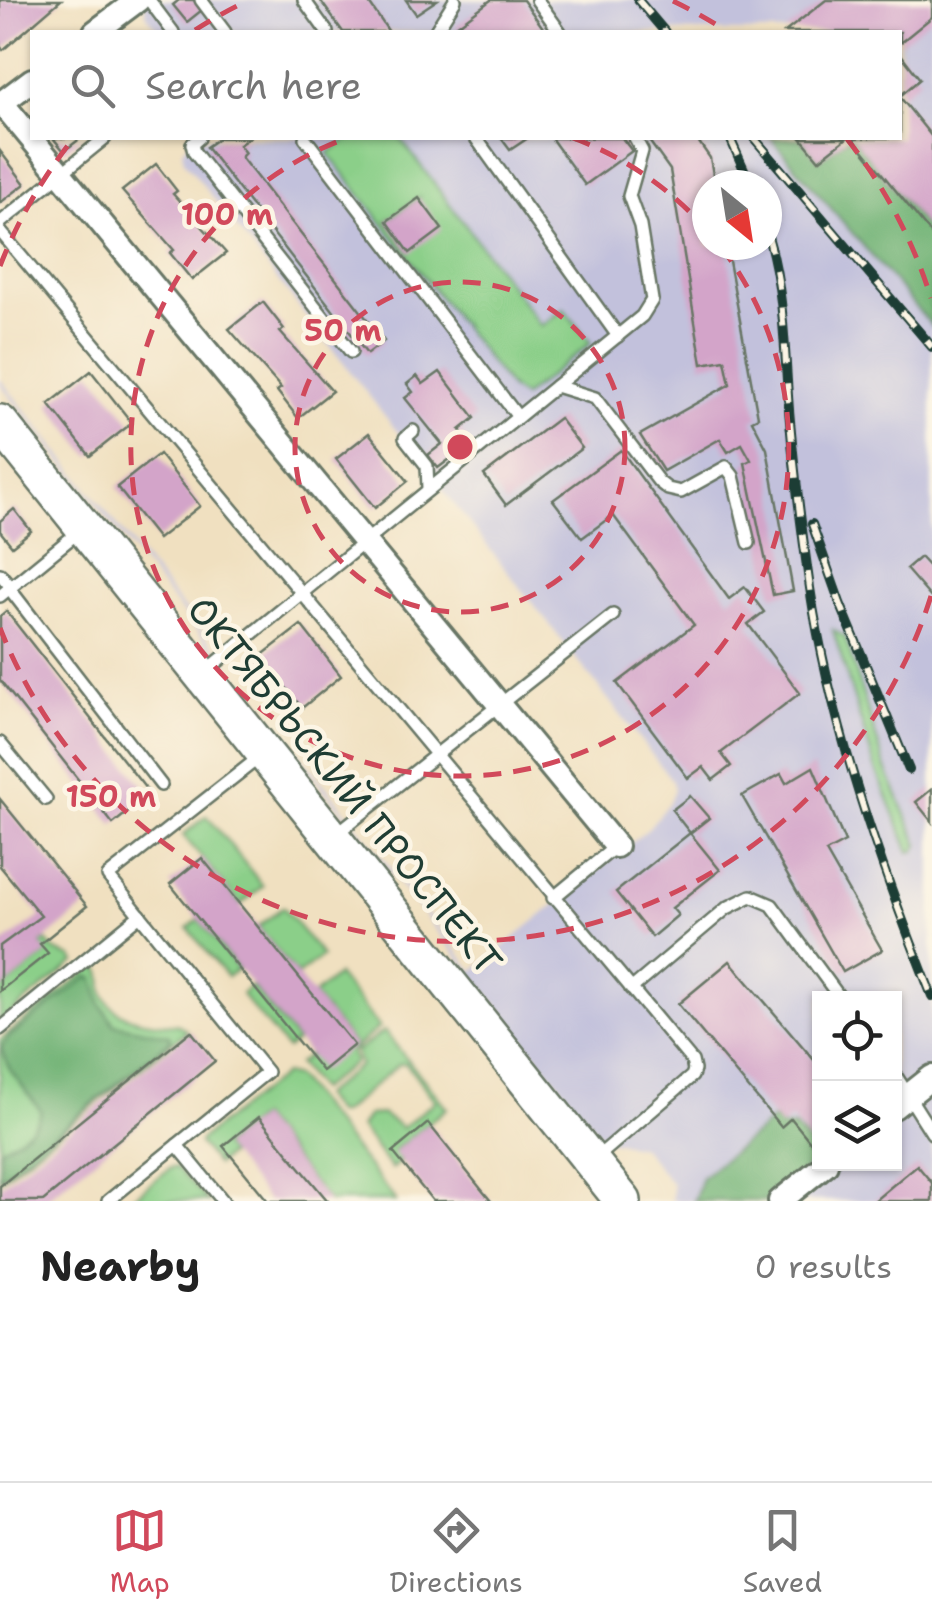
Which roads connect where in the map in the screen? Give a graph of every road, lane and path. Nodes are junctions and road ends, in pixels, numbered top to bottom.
1 (138, 0) edge
2 (149, 0) edge
3 (201, 0) edge
4 (304, 0) edge
5 (455, 0) edge
6 (536, 0) edge
7 (98, 30) edge
8 (172, 30) edge
9 (224, 30) edge
10 (326, 30) edge
11 (435, 30) edge
12 (558, 30) edge
13 (30, 81) edge
14 (1, 102) edge
15 (30, 137) edge
16 (33, 140) edge
17 (103, 140) edge
18 (197, 140) edge
19 (307, 140) edge
20 (477, 140) edge
21 (636, 140) edge
22 (61, 174) junction
23 (0, 222) edge
24 (0, 230) edge
25 (618, 336) junction
26 (351, 352) dead end
27 (556, 386) junction
28 (518, 417) junction
29 (0, 423) edge
30 (413, 432) dead end
31 (428, 488) junction
32 (84, 528) junction
33 (364, 541) junction
34 (749, 543) dead end
35 (0, 574) edge
36 (7, 590) edge
37 (302, 593) junction
38 (613, 615) dead end
39 (202, 675) junction
40 (500, 705) junction
41 (0, 744) edge
42 (264, 753) junction
43 (436, 754) junction
44 (161, 784) dead end
45 (46, 800) dead end
46 (333, 837) junction
47 (616, 846) joint
48 (554, 898) junction
49 (140, 915) junction
50 (631, 989) junction
51 (835, 991) edge
52 (0, 1029) edge
53 (932, 1077) edge
54 (902, 1101) edge
55 (932, 1133) edge
56 (177, 1145) junction
57 (592, 1162) junction
58 (821, 1171) edge
59 (805, 1193) edge
60 (108, 1201) edge
61 (222, 1201) edge
62 (623, 1201) edge
63 (780, 1201) edge

1 - 7 street
2 - 8 lane
3 - 9 lane
4 - 10 lane
5 - 11 lane
6 - 12 lane
13 - 14 street
14 - 15 street
16 - 22 street
17 - 22 lane
18 - 26 lane
19 - 28 lane
20 - 25 lane
21 - 25 lane
22 - 23 lane
22 - 33 street
24 - 37 lane
25 - 27 lane
27 - 28 lane
27 - 34 lane
28 - 31 lane
29 - 32 main road, ОКТЯБРЬСКИЙ ПРОСПЕКТ
30 - 31 lane
31 - 33 lane
32 - 36 lane
32 - 39 main road, ОКТЯБРЬСКИЙ ПРОСПЕКТ
33 - 37 lane
33 - 40 street
35 - 36 lane
36 - 44 lane
37 - 39 lane
37 - 43 lane
38 - 40 lane
39 - 42 main road, ОКТЯБРЬСКИЙ ПРОСПЕКТ
40 - 43 lane
40 - 47 street
41 - 45 lane
42 - 46 main road, ОКТЯБРЬСКИЙ ПРОСПЕКТ
42 - 49 lane
43 - 46 lane
43 - 48 lane
46 - 57 main road, ОКТЯБРЬСКИЙ ПРОСПЕКТ
47 - 48 lane
48 - 50 lane
49 - 52 lane
49 - 56 lane
50 - 51 lane
50 - 57 lane
53 - 54 street
54 - 55 lane
56 - 60 lane
56 - 61 lane
57 - 62 main road, ОКТЯБРЬСКИЙ ПРОСПЕКТ
58 - 59 street
59 - 63 street

